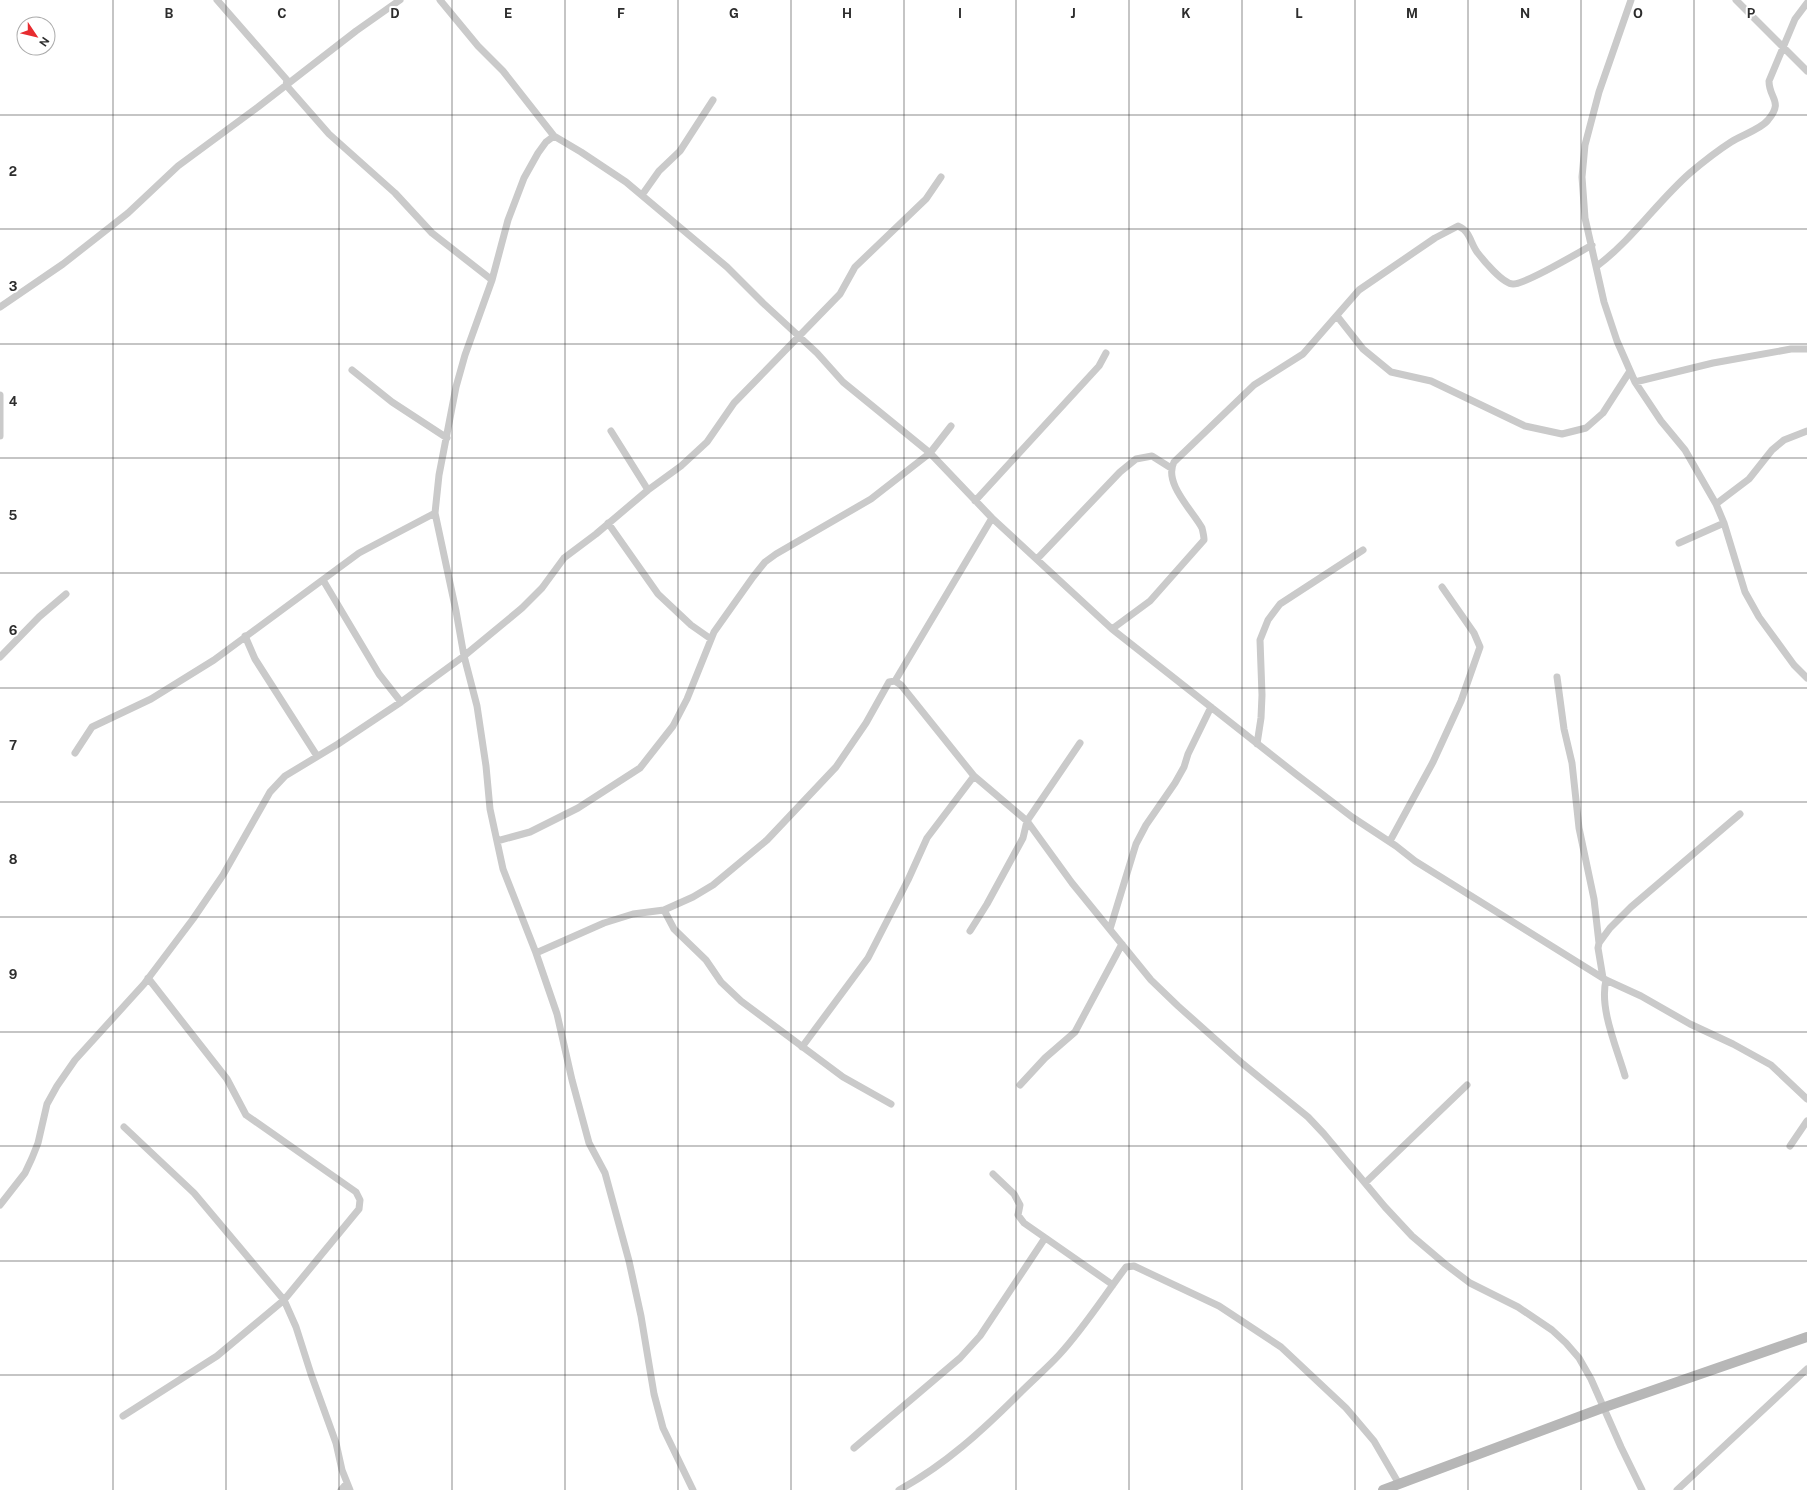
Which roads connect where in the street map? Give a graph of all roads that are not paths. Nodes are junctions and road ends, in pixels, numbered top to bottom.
1 (217, 0) edge
2 (400, 0) edge
3 (440, 0) edge
4 (1631, 0) edge
5 (1736, 0) edge
6 (1807, 3) edge
7 (1784, 48) junction
8 (1807, 71) edge
9 (286, 85) junction
10 (713, 100) dead end
11 (554, 136) junction
12 (941, 177) dead end
13 (642, 195) junction
14 (1592, 245) junction
15 (1597, 266) junction
16 (492, 280) junction
17 (0, 308) edge
18 (1337, 316) junction
19 (798, 337) junction
20 (1807, 349) edge
21 (1106, 353) dead end
22 (352, 370) dead end
23 (1630, 371) junction
24 (1635, 382) junction
25 (0, 395) edge
26 (951, 426) dead end
27 (611, 431) dead end
28 (1807, 431) edge
29 (0, 436) edge
30 (447, 438) junction
31 (930, 453) junction
32 (1171, 468) junction
33 (648, 490) junction
34 (974, 501) junction
35 (1716, 504) junction
36 (435, 513) junction
37 (992, 518) junction
38 (608, 523) junction
39 (1724, 523) junction
40 (1679, 544) dead end
41 (1363, 550) dead end
42 (1037, 558) junction
43 (323, 580) junction
44 (1442, 587) dead end
45 (66, 594) dead end
46 (1112, 629) junction
47 (245, 636) junction
48 (711, 639) junction
49 (464, 656) junction
50 (0, 657) edge
51 (1557, 677) dead end
52 (1807, 678) edge
53 (895, 681) junction
54 (401, 702) junction
55 (1211, 707) junction
56 (1080, 743) dead end
57 (1257, 744) junction
58 (75, 753) dead end
59 (317, 756) junction
60 (974, 776) junction
61 (1740, 814) dead end
62 (1027, 821) junction
63 (497, 841) junction
64 (1390, 841) junction
65 (664, 910) junction
66 (1110, 930) junction
67 (970, 931) dead end
68 (1599, 943) junction
69 (1122, 944) junction
70 (536, 953) junction
71 (148, 978) junction
72 (1605, 979) junction
73 (802, 1047) junction
74 (1625, 1076) dead end
75 (1020, 1085) dead end
76 (1466, 1085) dead end
77 (1807, 1100) edge
78 (891, 1104) dead end
79 (1807, 1121) edge
80 (124, 1127) dead end
81 (1790, 1146) dead end
82 (993, 1174) dead end
83 (1365, 1183) junction
84 (0, 1205) edge
85 (1045, 1238) junction
86 (1113, 1285) junction
87 (284, 1300) junction
88 (1807, 1337) edge
89 (1807, 1369) edge
90 (1605, 1407) junction
91 (123, 1416) dead end
92 (854, 1448) dead end
93 (1399, 1484) junction
94 (349, 1486) edge
95 (341, 1490) edge
96 (693, 1490) edge
97 (899, 1490) edge
98 (1383, 1490) edge
99 (1642, 1490) edge
100 (1677, 1490) edge

1 - 9 street
2 - 9 street
3 - 11 street
4 - 14 street
5 - 7 street
6 - 7 street
7 - 8 street
7 - 15 street
9 - 16 street
9 - 17 street
10 - 13 street
11 - 13 street
11 - 16 street
12 - 19 street
13 - 19 street
14 - 15 street
14 - 18 street
15 - 23 street
16 - 30 street
18 - 23 street
18 - 32 street
19 - 31 street
19 - 33 street
20 - 24 street
21 - 34 street
22 - 30 street
23 - 24 street
24 - 35 street
25 - 29 street
26 - 31 street
27 - 33 street
28 - 35 street
30 - 36 street
31 - 34 street
31 - 48 street
32 - 42 street
32 - 46 street
33 - 38 street
34 - 37 street
35 - 39 street
36 - 43 street
36 - 49 street
37 - 42 street
37 - 53 street
38 - 48 street
38 - 49 street
39 - 40 street
39 - 52 street
41 - 57 street
42 - 46 street
43 - 47 street
43 - 54 street
44 - 64 street
45 - 50 street
46 - 55 street
47 - 58 street
47 - 59 street
48 - 63 street
49 - 54 street
49 - 63 street
51 - 68 street
53 - 60 street
53 - 65 street
54 - 59 street
55 - 57 street
55 - 66 street
56 - 62 street
57 - 64 street
59 - 71 street
60 - 62 street
60 - 73 street
61 - 68 street
62 - 66 street
62 - 67 street
63 - 70 street
64 - 72 street
65 - 70 street
65 - 73 street
66 - 69 street
68 - 72 street
69 - 75 street
69 - 83 street
70 - 96 street
71 - 84 street
71 - 87 street
72 - 74 street
72 - 77 street
73 - 78 street
76 - 83 street
79 - 81 street
80 - 87 street
82 - 85 street
83 - 90 street
85 - 86 street
85 - 92 street
86 - 93 street
86 - 97 street
87 - 91 street
87 - 94 street
88 - 90 main road
89 - 100 street
90 - 93 main road
90 - 99 street
93 - 98 main road
94 - 95 street

